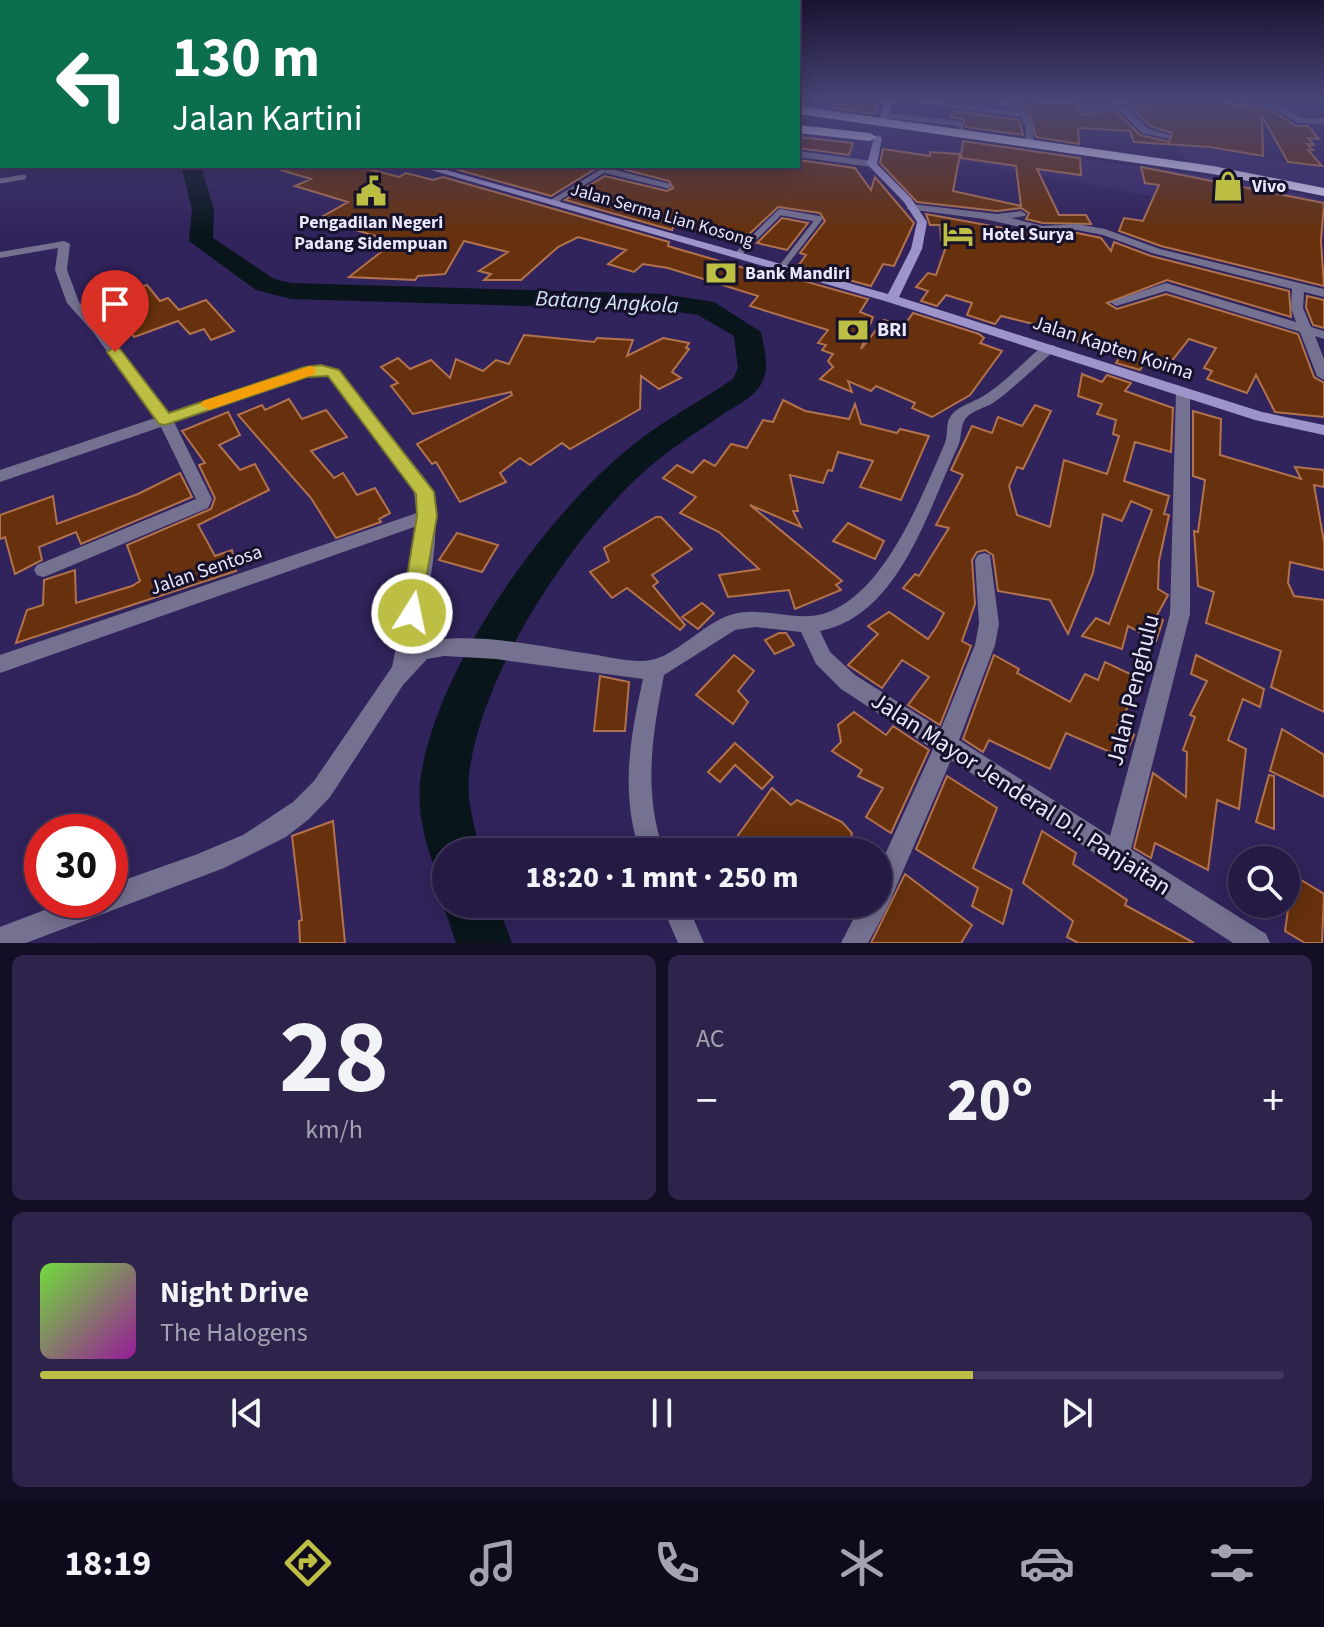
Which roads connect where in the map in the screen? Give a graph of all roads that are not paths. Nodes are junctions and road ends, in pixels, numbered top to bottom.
1 (876, 145) edge
2 (982, 145) edge
3 (1029, 145) edge
4 (800, 154) edge
5 (872, 164) junction
6 (446, 169) edge
7 (24, 177) dead end
8 (0, 181) edge
9 (668, 186) dead end
10 (1324, 195) edge
11 (553, 202) junction
12 (911, 207) junction
13 (1021, 214) dead end
14 (986, 216) junction
15 (0, 255) edge
16 (737, 255) junction
17 (782, 267) junction
18 (1298, 287) junction
19 (1324, 293) edge
20 (892, 299) junction
21 (1116, 302) dead end
22 (1304, 331) junction
23 (1324, 335) edge
24 (1049, 348) junction
25 (1324, 376) edge
26 (1183, 392) junction
27 (165, 420) junction
28 (1324, 430) edge
29 (0, 476) edge
30 (427, 516) junction
31 (984, 560) dead end
32 (43, 570) dead end
33 (807, 624) junction
34 (0, 664) edge
35 (402, 669) junction
36 (655, 669) junction
37 (946, 745) junction
38 (648, 838) edge
39 (1117, 855) junction
40 (892, 867) edge
41 (128, 891) edge
42 (57, 918) edge
43 (680, 918) edge
44 (867, 918) edge
45 (0, 940) edge
46 (691, 943) edge
47 (854, 943) edge
48 (1257, 943) edge

1 - 5 street
2 - 10 highway
3 - 10 highway
4 - 5 street
5 - 12 street
6 - 11 street, Jalan Serma Lian Kosong
7 - 8 lane
9 - 11 lane
11 - 16 street, Jalan Serma Lian Kosong
12 - 14 street
12 - 20 street
13 - 14 street
14 - 18 street
15 - 27 street
16 - 17 street, Jalan Serma Lian Kosong
16 - 17 lane
17 - 20 street, Jalan Serma Lian Kosong
18 - 19 street
18 - 22 street
20 - 24 street, Jalan Kapten Koima
21 - 22 street
22 - 23 street
22 - 25 street
24 - 26 street, Jalan Kapten Koima
24 - 33 street
26 - 28 street, Jalan Kapten Koima
26 - 39 street, Jalan Penghulu
27 - 29 street
27 - 30 street
27 - 32 street
30 - 34 street, Jalan Sentosa
30 - 35 street
31 - 37 street
33 - 36 street
33 - 37 street, Jalan Mayor Jenderal D.I. Panjaitan
35 - 36 street
35 - 41 street
36 - 38 street
37 - 39 street, Jalan Mayor Jenderal D.I. Panjaitan
37 - 40 street
39 - 48 street, Jalan Mayor Jenderal D.I. Panjaitan
42 - 45 street
43 - 46 street
44 - 47 street

